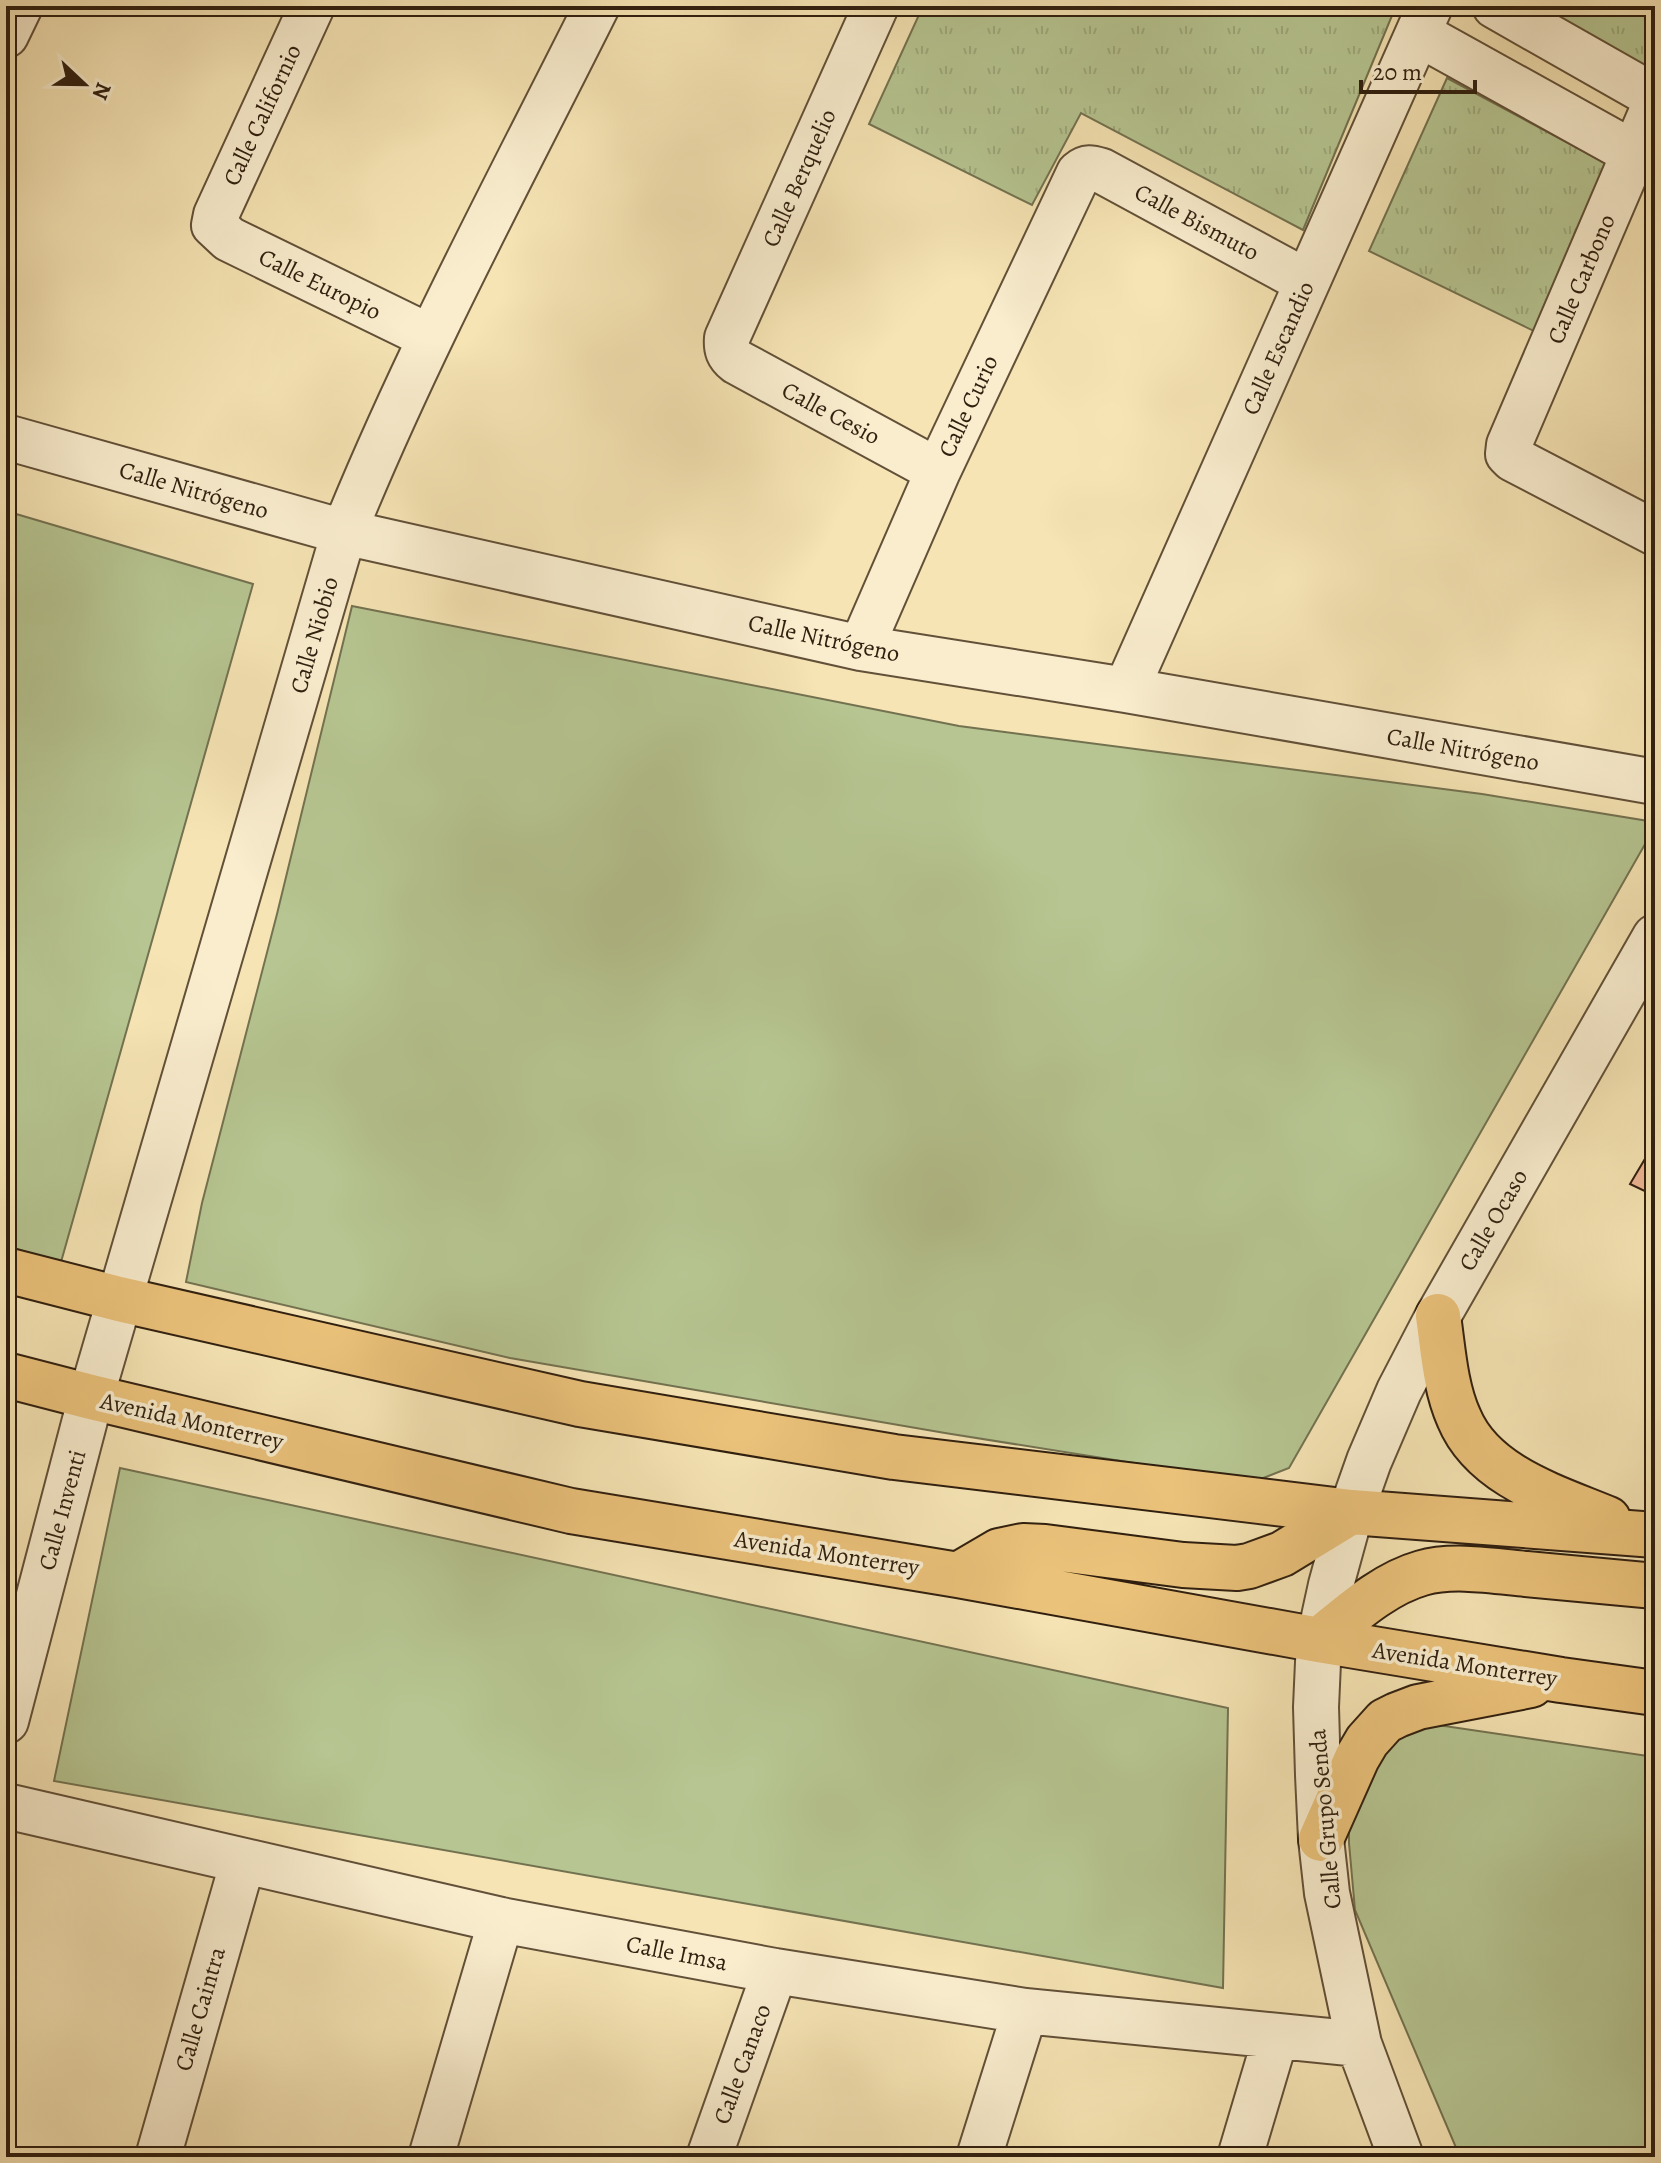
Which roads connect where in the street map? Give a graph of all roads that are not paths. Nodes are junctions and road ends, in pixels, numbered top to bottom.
1 (20, 6) edge
2 (312, 6) edge
3 (597, 6) edge
4 (876, 6) edge
5 (1495, 6) edge
6 (1424, 20) edge
7 (6, 35) edge
8 (1655, 97) edge
9 (1655, 104) edge
10 (1645, 159) edge
11 (1085, 168) joint
12 (214, 225) joint
13 (1307, 282) junction
14 (430, 337) junction
15 (727, 351) joint
16 (6, 437) edge
17 (938, 471) junction
18 (344, 532) junction
19 (1655, 533) edge
20 (861, 648) junction
21 (1126, 690) junction
22 (1655, 782) edge
23 (1655, 937) edge
24 (6, 1270) edge
25 (119, 1299) junction
26 (1438, 1316) junction
27 (6, 1375) edge
28 (91, 1397) junction
29 (1351, 1512) junction
30 (1649, 1535) edge
31 (958, 1575) junction
32 (1655, 1586) edge
33 (1319, 1640) junction
34 (1561, 1680) junction
35 (1655, 1693) edge
36 (6, 1721) edge
37 (6, 1806) edge
38 (1321, 1839) junction
39 (243, 1861) junction
40 (501, 1920) junction
41 (775, 1971) junction
42 (1025, 2011) junction
43 (1276, 2036) junction
44 (1359, 2044) junction
45 (158, 2157) edge
46 (431, 2157) edge
47 (709, 2157) edge
48 (979, 2157) edge
49 (1240, 2157) edge
50 (1401, 2157) edge

1 - 7 street
2 - 12 street, Calle Californio
3 - 14 street, Calle Niobio
4 - 15 street, Calle Berquelio
5 - 8 street
6 - 10 street
6 - 13 street, Calle Escandio
9 - 10 street, Calle Carbono
10 - 19 street, Calle Carbono
11 - 13 street, Calle Bismuto
11 - 17 street, Calle Curio
12 - 14 street, Calle Europio
13 - 21 street, Calle Escandio
14 - 18 street, Calle Niobio
15 - 17 street, Calle Cesio
16 - 18 street, Calle Nitrógeno
17 - 20 street, Calle Curio
18 - 20 street, Calle Nitrógeno
18 - 25 street, Calle Niobio
20 - 21 street, Calle Nitrógeno
21 - 22 street, Calle Nitrógeno
23 - 26 street, Calle Ocaso
24 - 25 main road
25 - 28 street, Calle Inventi
25 - 29 main road
26 - 29 street, Calle Ocaso
26 - 30 main road
27 - 28 main road, Avenida Monterrey
28 - 31 main road, Avenida Monterrey
28 - 36 street, Calle Inventi
29 - 30 main road
29 - 31 main road
29 - 33 street, Calle Grupo Senda
31 - 33 main road, Avenida Monterrey
32 - 33 main road
33 - 34 main road, Avenida Monterrey
33 - 38 street, Calle Grupo Senda
34 - 35 main road, Avenida Monterrey
34 - 38 main road
37 - 39 street, Calle Imsa
38 - 44 street, Calle Grupo Senda
39 - 40 street, Calle Imsa
39 - 45 street, Calle Caintra
40 - 41 street, Calle Imsa
40 - 46 street
41 - 42 street, Calle Imsa
41 - 47 street, Calle Canaco
42 - 43 street, Calle Imsa
42 - 48 street
43 - 44 street, Calle Imsa
43 - 49 street
44 - 50 street

